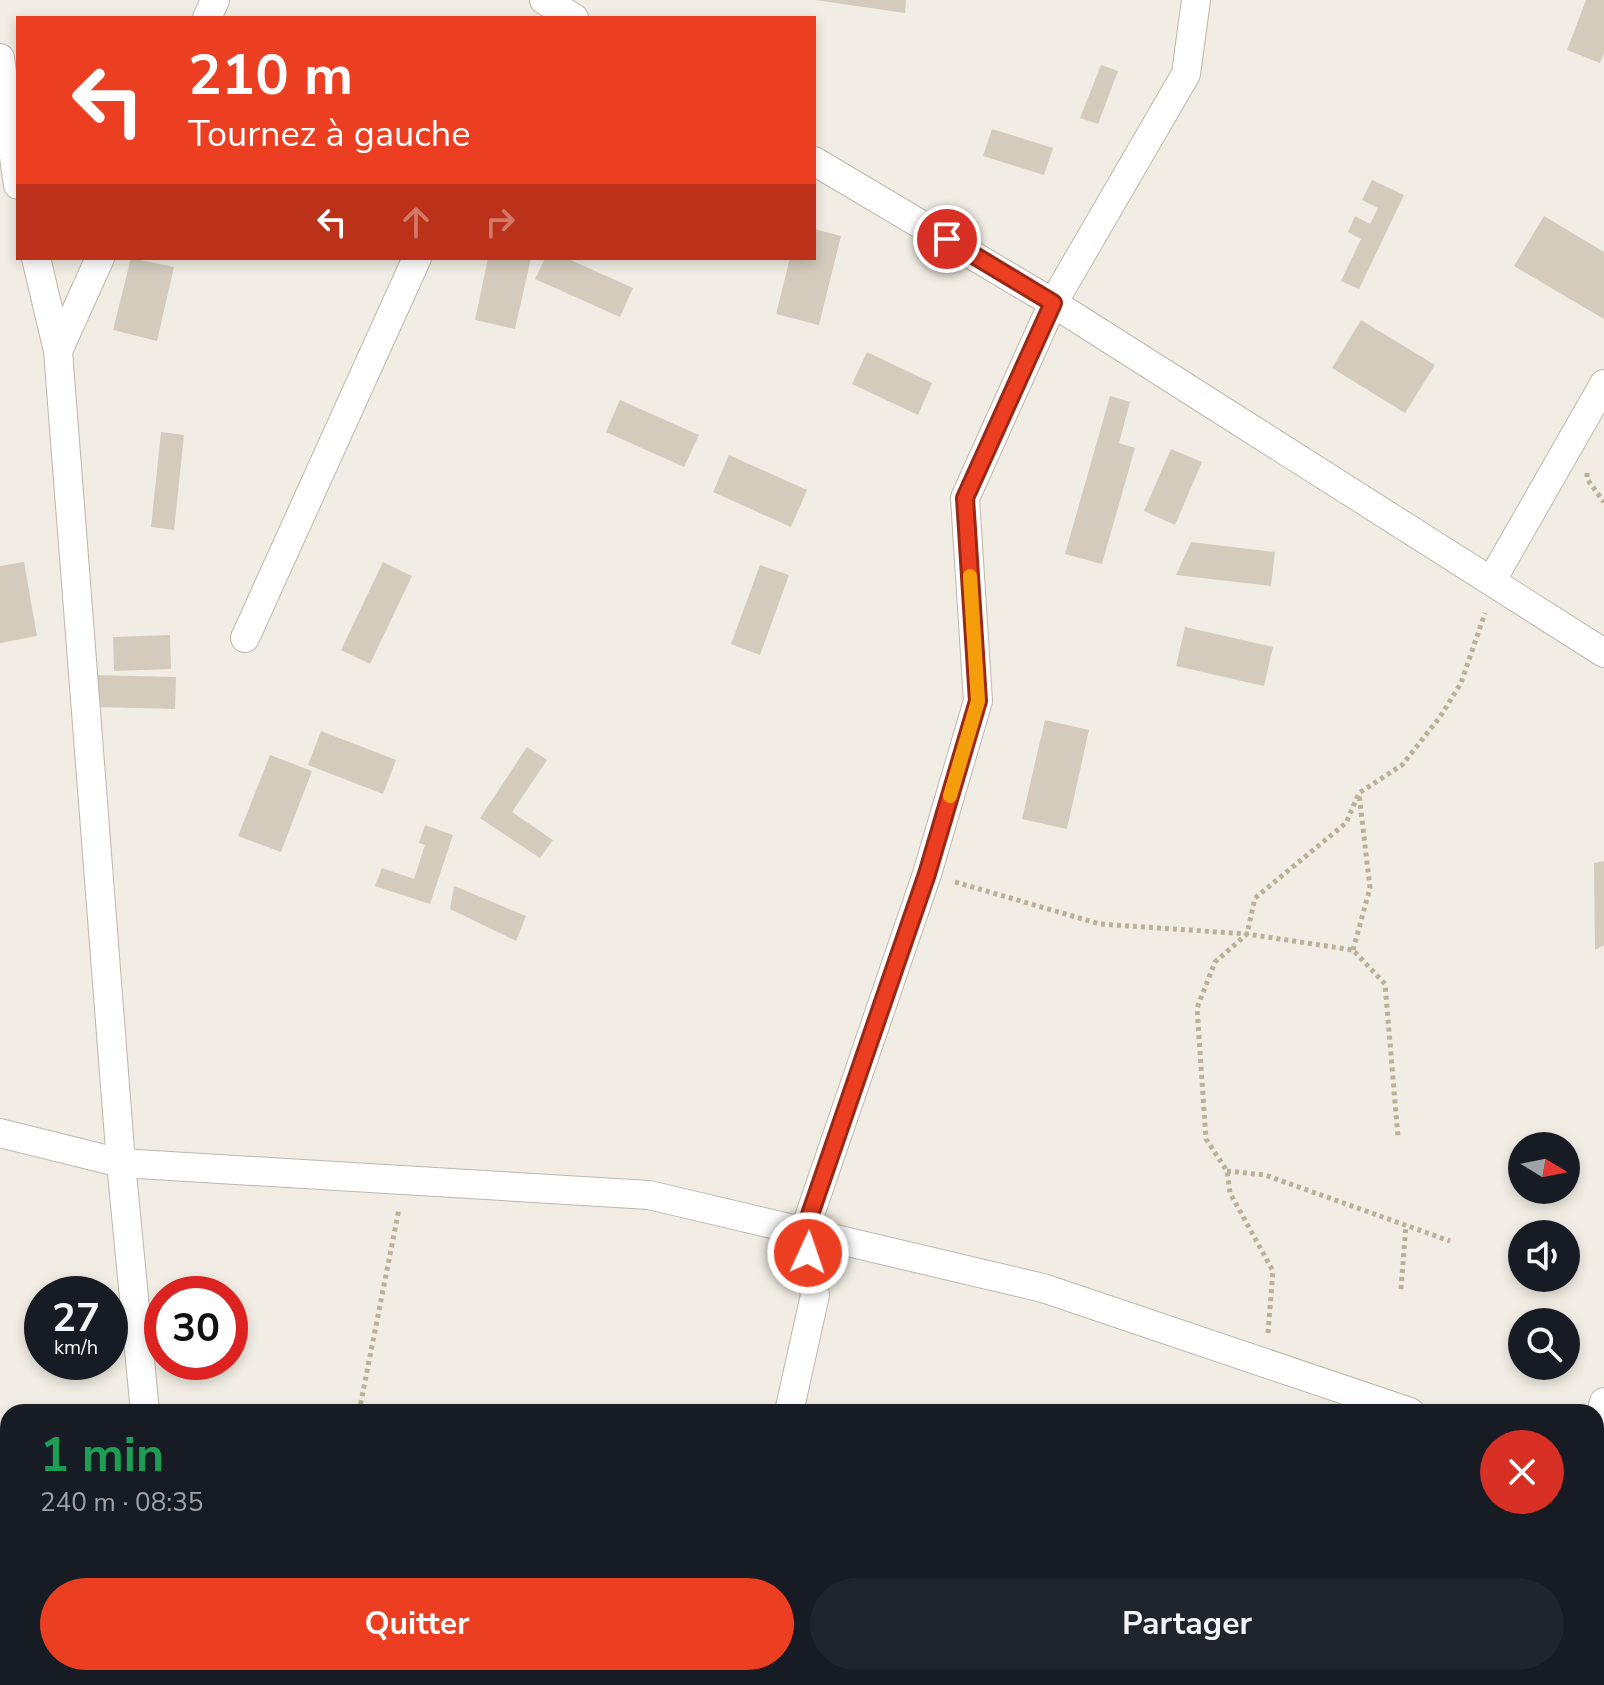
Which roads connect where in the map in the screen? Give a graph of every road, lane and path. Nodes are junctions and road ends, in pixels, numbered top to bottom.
1 (544, 0) edge
2 (1196, 0) edge
3 (571, 16) edge
4 (0, 58) edge
5 (816, 162) edge
6 (16, 171) edge
7 (36, 260) edge
8 (99, 260) edge
9 (416, 260) edge
10 (1053, 303) junction
11 (58, 351) junction
12 (1604, 384) edge
13 (1492, 580) junction
14 (245, 638) dead end
15 (1604, 653) edge
16 (1359, 793) junction
17 (927, 874) junction
18 (1247, 934) junction
19 (1353, 950) junction
20 (0, 1133) edge
21 (1398, 1137) dead end
22 (121, 1163) junction
23 (1227, 1171) junction
24 (402, 1180) junction
25 (1406, 1225) junction
26 (804, 1232) junction
27 (1450, 1241) dead end
28 (1401, 1289) dead end
29 (1265, 1363) junction
30 (144, 1404) edge
31 (361, 1404) edge
32 (791, 1404) edge
33 (1386, 1404) edge

1 - 3 street
2 - 10 street
4 - 6 street
5 - 10 street
7 - 11 street
8 - 11 street
9 - 14 street
10 - 13 street
10 - 17 street
11 - 22 street
12 - 13 street
13 - 15 street
13 - 16 path
16 - 18 path
16 - 19 path
17 - 18 path
17 - 26 street
18 - 19 path
18 - 23 path
19 - 21 path
20 - 22 street
22 - 24 street
22 - 30 street
23 - 25 path
23 - 29 path
24 - 26 street
24 - 31 path
25 - 27 path
25 - 28 path
26 - 29 street
26 - 32 street
29 - 33 street

